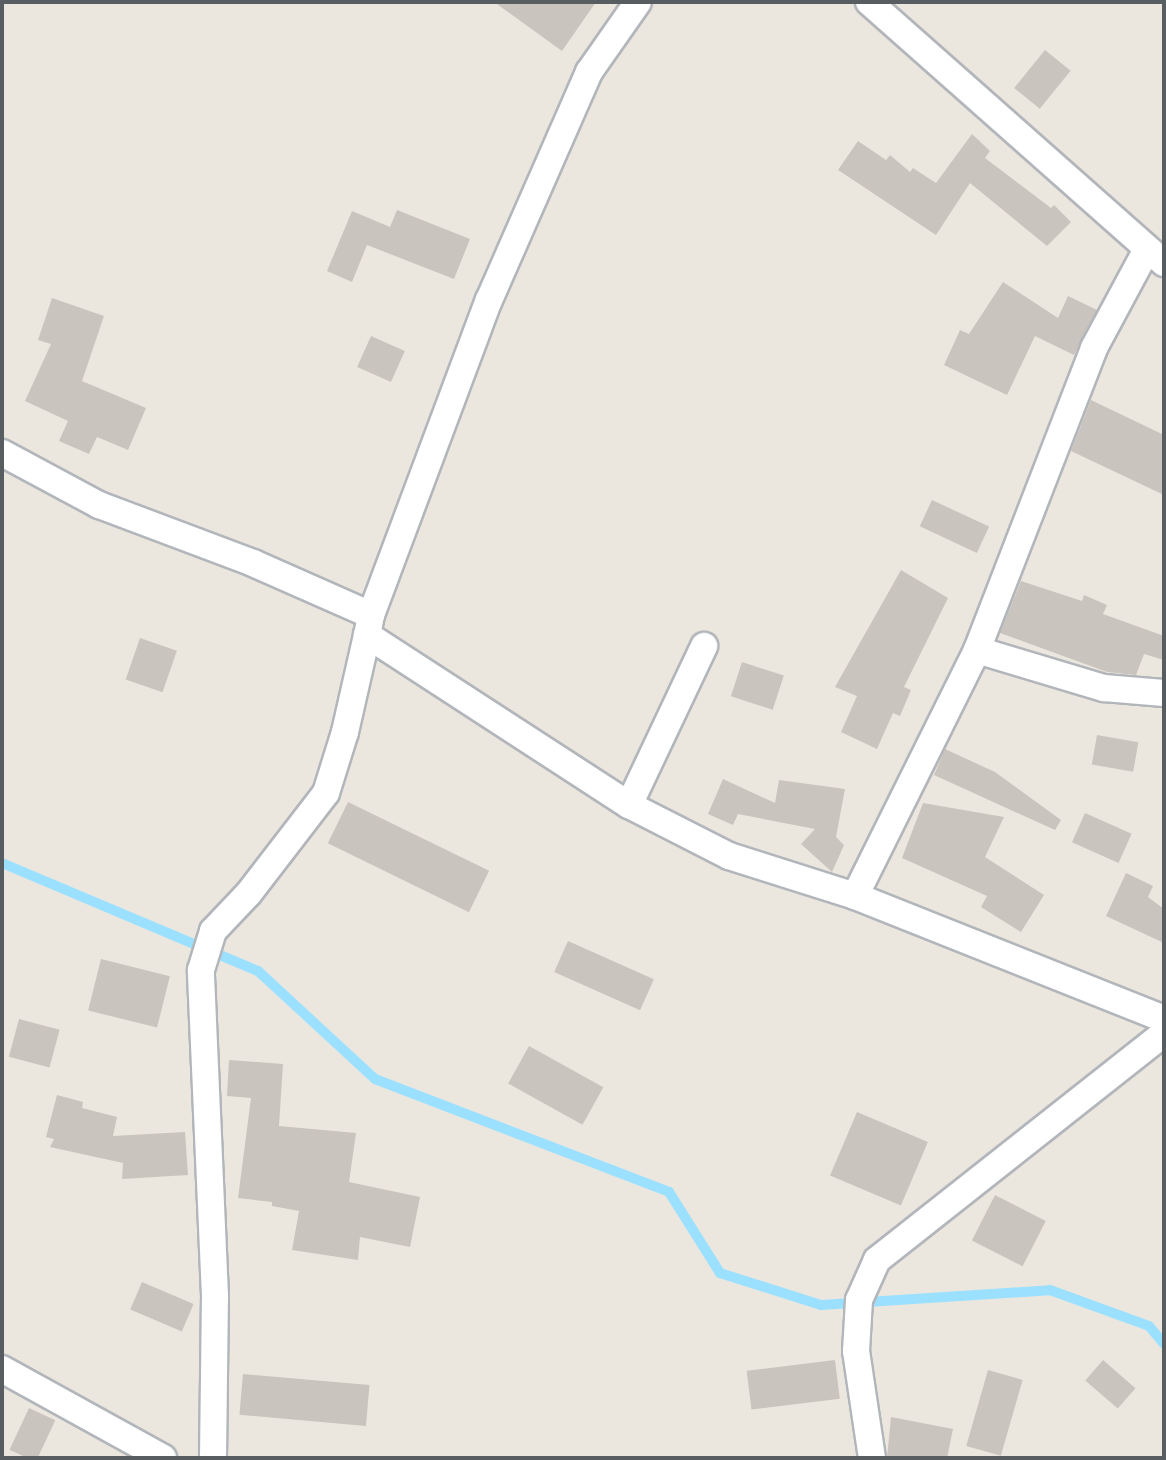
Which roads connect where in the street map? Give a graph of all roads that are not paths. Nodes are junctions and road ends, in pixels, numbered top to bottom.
1 (638, 2) edge
2 (869, 2) edge
3 (1155, 257) edge
4 (2, 453) edge
5 (369, 625) junction
6 (704, 646) dead end
7 (977, 650) junction
8 (1164, 693) edge
9 (629, 805) junction
10 (855, 896) junction
11 (1164, 1019) edge
12 (1164, 1033) edge
13 (2, 1368) edge
14 (163, 1458) edge
15 (213, 1458) edge
16 (872, 1458) edge

1 - 5 street
2 - 3 street
3 - 7 street
4 - 5 street
5 - 9 street
5 - 15 street
6 - 9 street
7 - 8 street
7 - 10 street
9 - 10 street
10 - 11 street
12 - 16 street
13 - 14 street

